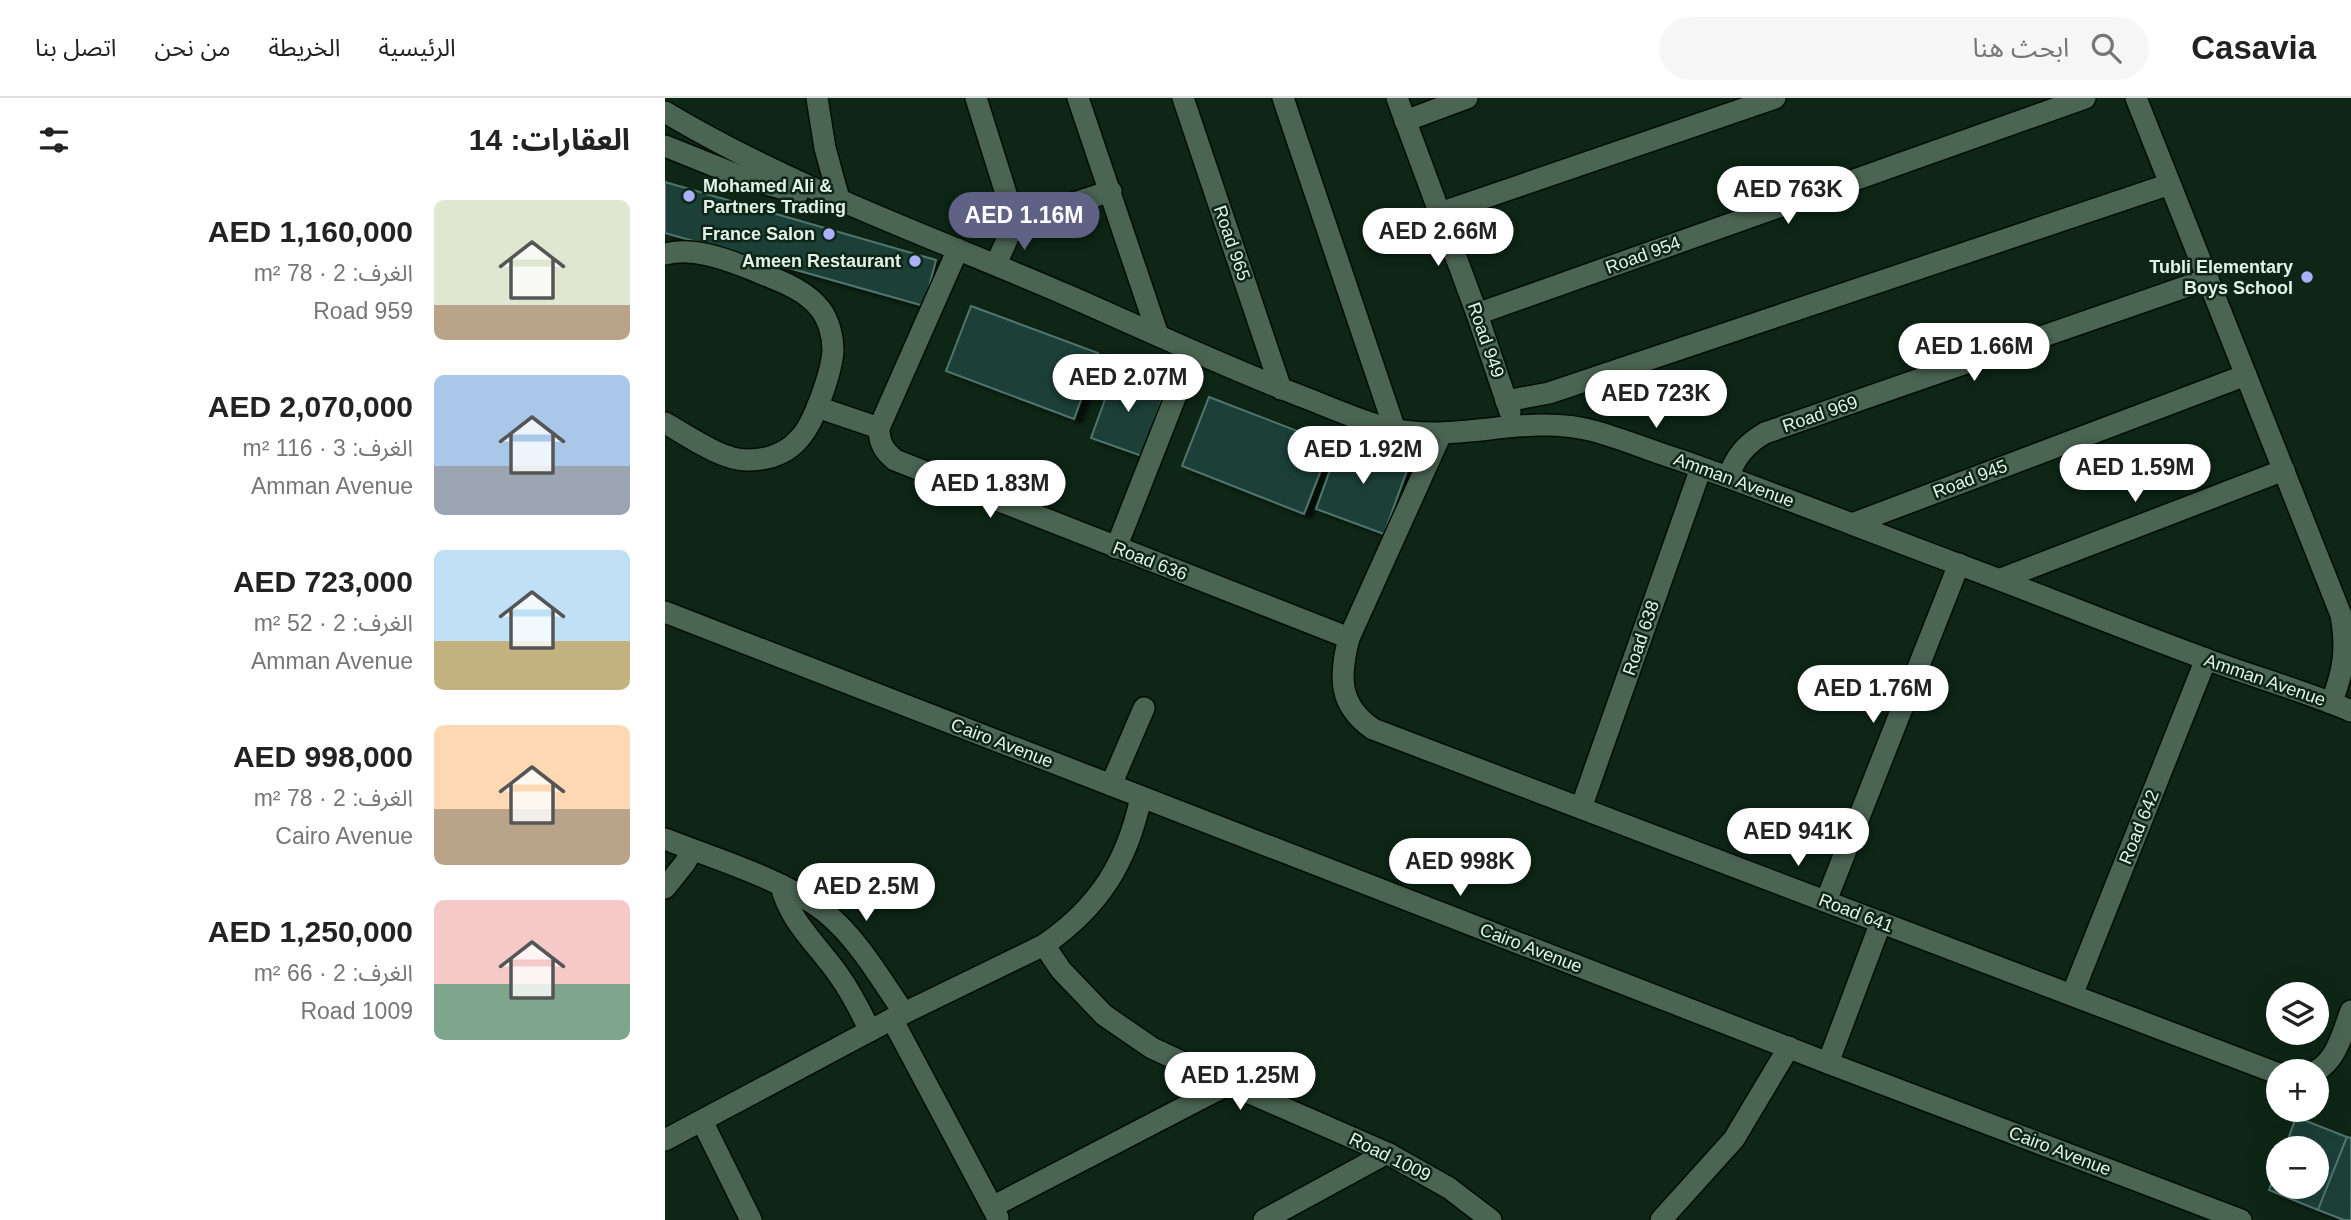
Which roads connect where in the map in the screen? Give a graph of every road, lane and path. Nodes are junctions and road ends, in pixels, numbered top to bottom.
1 (817, 98) edge
2 (976, 98) edge
3 (1078, 98) edge
4 (1183, 98) edge
5 (1283, 98) edge
6 (1397, 98) edge
7 (1467, 98) edge
8 (1775, 98) edge
9 (2085, 98) edge
10 (2136, 98) edge
11 (665, 112) edge
12 (1405, 121) junction
13 (665, 146) edge
14 (2170, 184) junction
15 (1111, 191) junction
16 (839, 199) junction
17 (1440, 213) junction
18 (1015, 222) junction
19 (957, 249) junction
20 (665, 254) edge
21 (996, 264) junction
22 (2208, 279) junction
23 (1477, 314) junction
24 (1158, 335) junction
25 (1193, 352) junction
26 (2246, 375) junction
27 (1281, 389) junction
28 (1506, 401) junction
29 (817, 407) junction
30 (665, 423) edge
31 (1514, 425) junction
32 (879, 428) junction
33 (1395, 430) junction
34 (1441, 434) junction
35 (1701, 468) junction
36 (2284, 470) junction
37 (1728, 477) junction
38 (1851, 524) junction
39 (1116, 548) junction
40 (1959, 564) junction
41 (2001, 579) junction
42 (665, 612) edge
43 (1349, 638) junction
44 (2206, 659) junction
45 (2331, 703) junction
46 (1144, 708) dead end
47 (2351, 711) edge
48 (1111, 785) junction
49 (1141, 797) junction
50 (1581, 808) junction
51 (665, 839) edge
52 (692, 850) junction
53 (781, 885) junction
54 (665, 888) edge
55 (1826, 901) junction
56 (1881, 922) junction
57 (1044, 945) junction
58 (2071, 995) junction
59 (2350, 1014) edge
60 (898, 1016) junction
61 (870, 1031) junction
62 (1789, 1047) junction
63 (2329, 1060) edge
64 (1828, 1063) junction
65 (2266, 1069) edge
66 (1229, 1084) junction
67 (702, 1121) junction
68 (665, 1140) edge
69 (1387, 1153) junction
70 (995, 1214) edge
71 (751, 1220) edge
72 (1264, 1220) edge
73 (1490, 1220) edge
74 (1661, 1220) edge
75 (2241, 1220) edge

1 - 16 street
2 - 18 street
3 - 15 street
4 - 27 street, Road 965
5 - 33 street
6 - 12 street, Road 949
7 - 12 street
8 - 17 street
9 - 23 street, Road 954
10 - 14 street
11 - 16 street, Amman Avenue
12 - 17 street, Road 949
13 - 16 street, Amman Avenue
14 - 22 street
14 - 28 street
15 - 18 street
15 - 24 street
16 - 19 street, Amman Avenue
17 - 23 street, Road 949
18 - 21 street
19 - 21 street, Amman Avenue
19 - 32 street
20 - 29 street
21 - 24 street, Amman Avenue
22 - 26 street
22 - 37 street, Road 969
23 - 28 street, Road 949
24 - 25 street, Amman Avenue
25 - 27 street, Amman Avenue
25 - 39 street
26 - 36 street
26 - 38 street, Road 945
27 - 33 street, Amman Avenue
28 - 31 street, Road 949
29 - 30 street
29 - 32 street
31 - 34 street, Amman Avenue
31 - 35 street, Amman Avenue
32 - 39 street, Road 636
33 - 34 street, Amman Avenue
34 - 43 street, Road 641
35 - 37 street, Amman Avenue
35 - 50 street, Road 638
36 - 41 street
36 - 45 street
37 - 38 street, Amman Avenue
38 - 40 street, Amman Avenue
39 - 43 street, Road 636
40 - 41 street, Amman Avenue
40 - 55 street
41 - 44 street, Amman Avenue
42 - 48 street, Cairo Avenue
43 - 50 street, Road 641
44 - 45 street, Amman Avenue
44 - 58 street, Road 642
45 - 47 street, Amman Avenue
46 - 48 street
48 - 49 street, Cairo Avenue
49 - 57 street
49 - 62 street, Cairo Avenue
50 - 55 street, Road 641
51 - 52 street
52 - 53 street
52 - 54 street
53 - 60 street
53 - 61 street
55 - 56 street, Road 641
56 - 58 street, Road 641
56 - 64 street
57 - 60 street
57 - 66 street, Road 1009
58 - 65 street, Road 641
59 - 63 street
60 - 61 street
60 - 70 street
61 - 67 street
62 - 64 street, Cairo Avenue
62 - 74 street
64 - 75 street, Cairo Avenue
66 - 69 street, Road 1009
66 - 70 street
67 - 68 street
67 - 71 street
69 - 72 street
69 - 73 street, Road 1009

